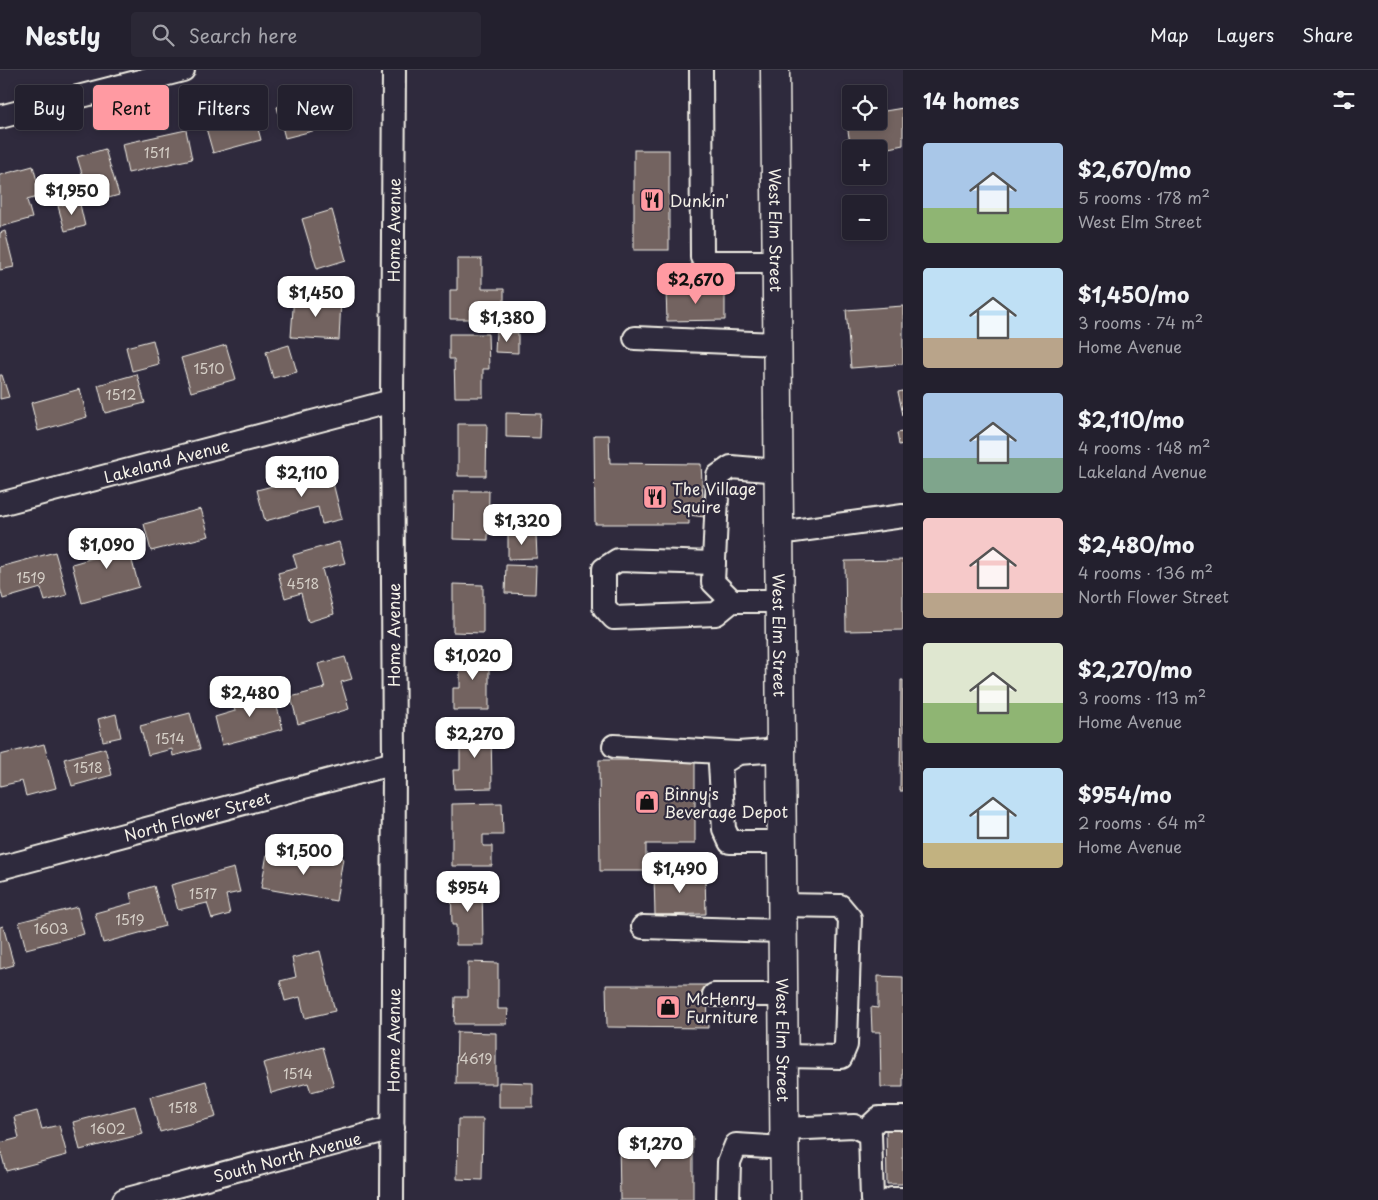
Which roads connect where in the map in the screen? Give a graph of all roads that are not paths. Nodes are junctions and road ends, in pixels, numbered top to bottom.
1 (183, 70) edge
2 (394, 70) edge
3 (702, 70) edge
4 (775, 70) edge
5 (0, 117) edge
6 (777, 262) junction
7 (635, 338) dead end
8 (778, 344) junction
9 (392, 400) junction
10 (778, 471) junction
11 (0, 504) edge
12 (903, 516) edge
13 (779, 533) junction
14 (714, 563) junction
15 (732, 601) junction
16 (780, 601) junction
17 (614, 746) dead end
18 (781, 750) junction
19 (738, 753) junction
20 (394, 763) junction
21 (782, 842) junction
22 (0, 868) edge
23 (782, 918) junction
24 (643, 927) dead end
25 (714, 995) dead end
26 (783, 995) junction
27 (784, 1056) junction
28 (903, 1118) edge
29 (393, 1128) junction
30 (865, 1131) junction
31 (784, 1139) junction
32 (903, 1199) edge
33 (124, 1200) edge
34 (392, 1200) edge
35 (728, 1200) edge
36 (785, 1200) edge
37 (872, 1200) edge
38 (890, 1200) edge

1 - 5 street
2 - 9 street, Home Avenue
3 - 6 street
4 - 6 main road, West Elm Street
6 - 8 main road, West Elm Street
7 - 8 street
8 - 10 main road, West Elm Street
9 - 11 street, Lakeland Avenue
9 - 20 street, Home Avenue
10 - 13 main road, West Elm Street
10 - 14 street
12 - 13 street
13 - 16 main road, West Elm Street
14 - 15 street
14 - 15 street
15 - 16 street
16 - 18 main road, West Elm Street
17 - 19 street
18 - 19 street
18 - 21 main road, West Elm Street
19 - 21 street
20 - 22 street, North Flower Street
20 - 29 street, Home Avenue
21 - 23 main road, West Elm Street
23 - 24 street
23 - 26 main road, West Elm Street
23 - 27 street
25 - 26 street
26 - 27 main road, West Elm Street
27 - 31 main road, West Elm Street
28 - 30 street
29 - 33 street, South North Avenue
29 - 34 street, Home Avenue
30 - 31 street
30 - 37 street
31 - 35 street
31 - 36 main road, West Elm Street
32 - 38 street

